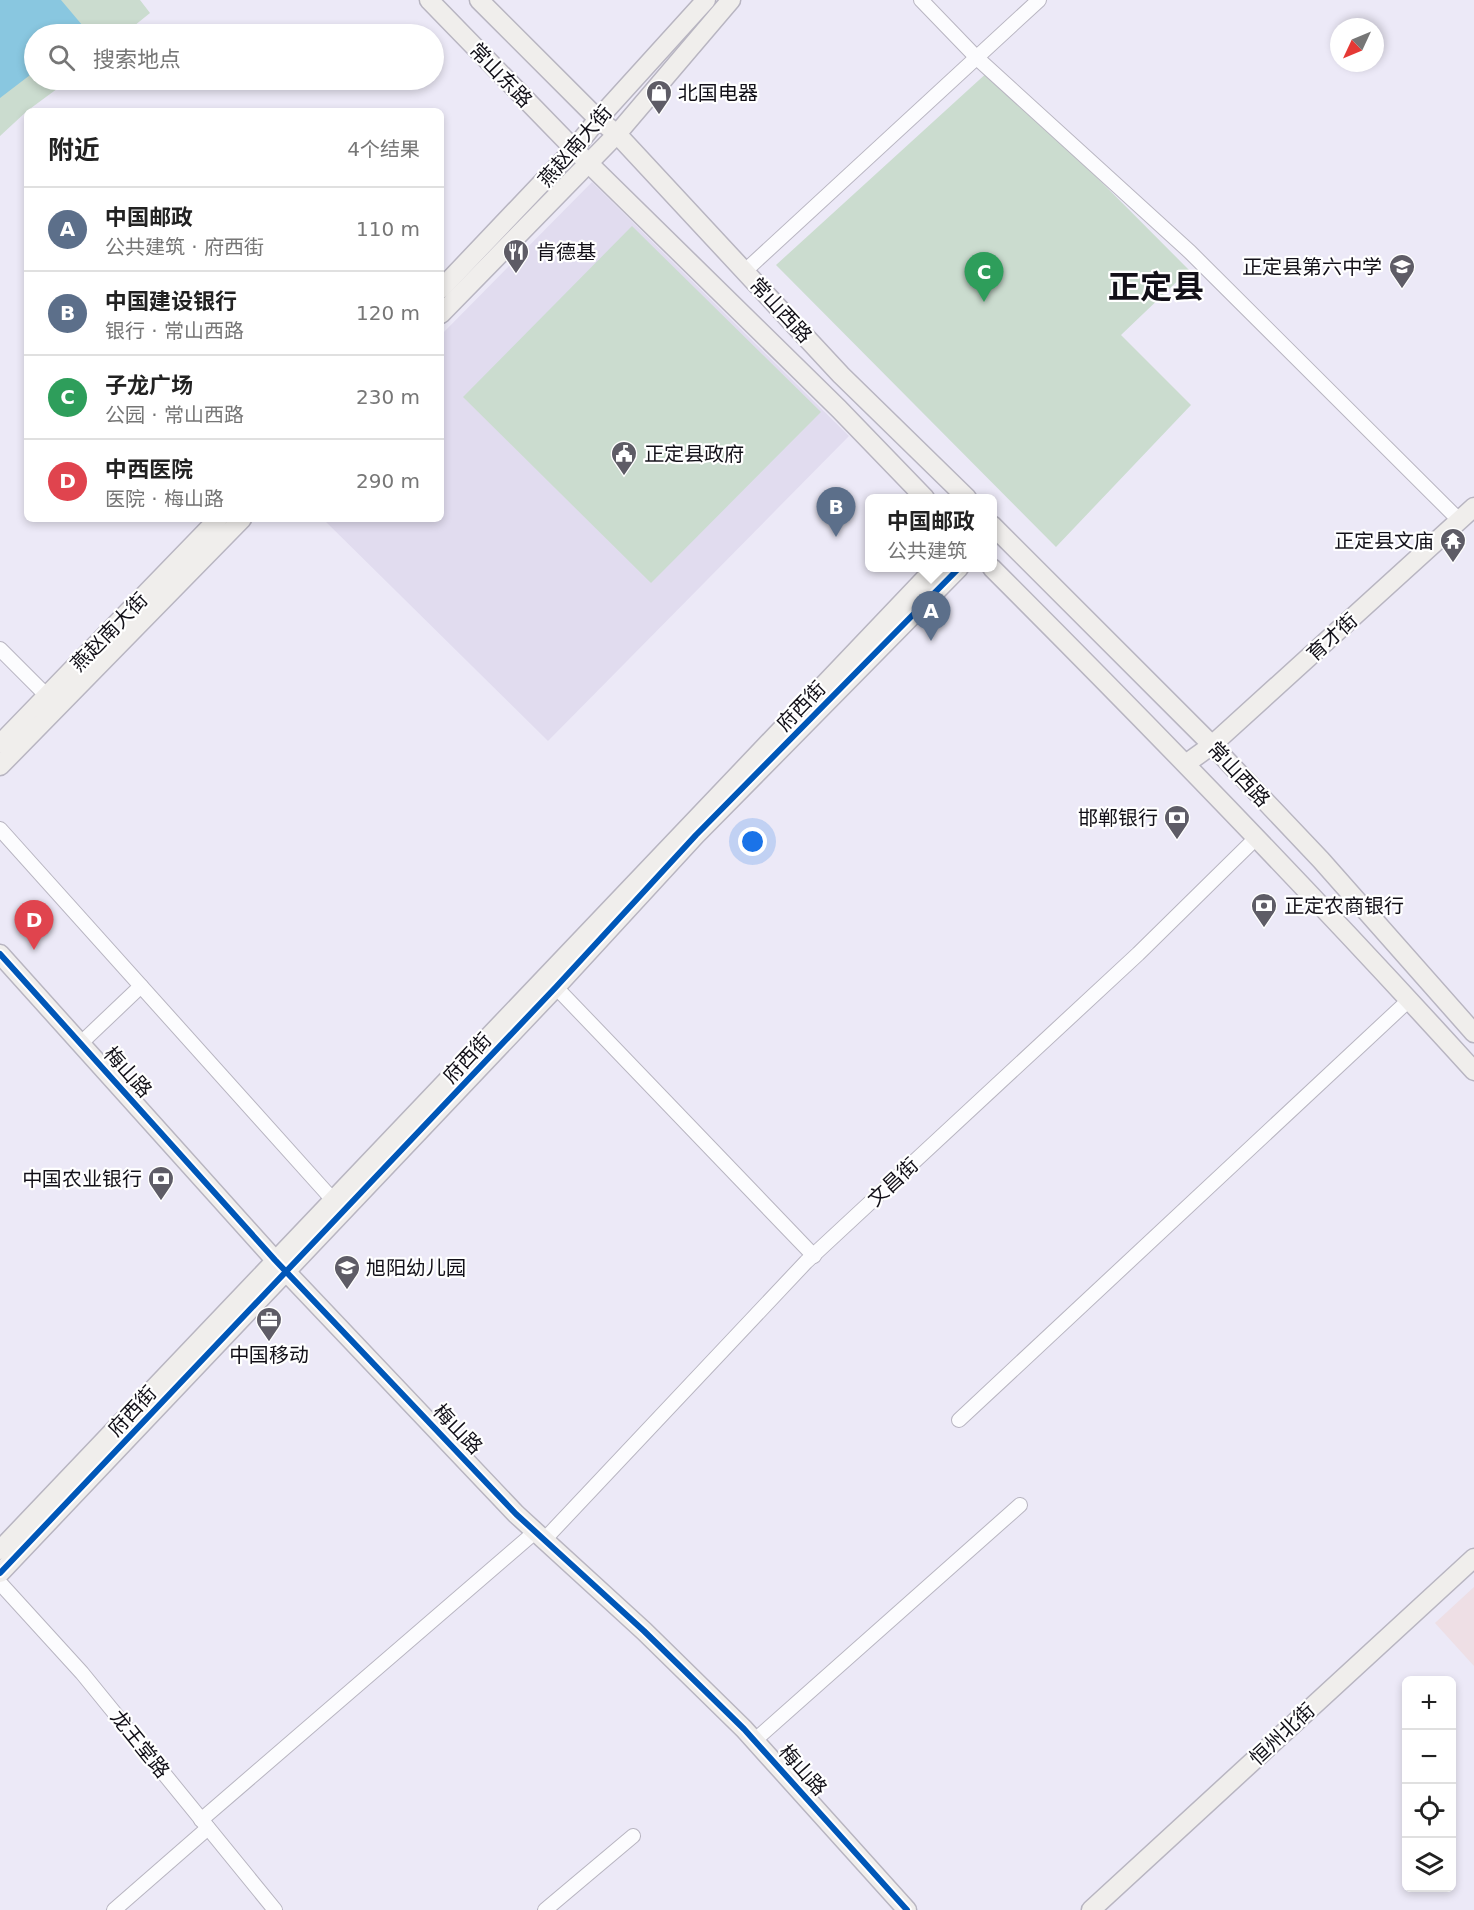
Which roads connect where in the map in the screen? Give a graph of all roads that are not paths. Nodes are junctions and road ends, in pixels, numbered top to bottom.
1 (429, 0) edge
2 (479, 0) edge
3 (706, 0) edge
4 (730, 0) edge
5 (921, 0) edge
6 (1039, 0) edge
7 (977, 58) junction
8 (598, 119) junction
9 (617, 134) junction
10 (574, 149) junction
11 (587, 163) junction
12 (745, 272) junction
13 (444, 286) edge
14 (444, 311) edge
15 (921, 494) edge
16 (963, 494) edge
17 (1474, 507) edge
18 (1460, 521) junction
19 (215, 522) edge
20 (239, 522) edge
21 (997, 532) edge
22 (929, 572) edge
23 (953, 572) edge
24 (997, 572) edge
25 (0, 649) edge
26 (47, 696) junction
27 (0, 744) edge
28 (1212, 745) junction
29 (1187, 763) junction
30 (0, 766) edge
31 (0, 829) edge
32 (1256, 838) junction
33 (0, 954) edge
34 (551, 981) junction
35 (141, 986) junction
36 (1409, 1000) junction
37 (1474, 1033) edge
38 (80, 1044) junction
39 (1474, 1071) edge
40 (333, 1200) junction
41 (814, 1256) junction
42 (280, 1266) junction
43 (960, 1420) dead end
44 (1020, 1505) dead end
45 (539, 1536) junction
46 (0, 1550) edge
47 (1474, 1558) edge
48 (0, 1573) edge
49 (0, 1583) edge
50 (754, 1741) junction
51 (205, 1824) junction
52 (633, 1836) dead end
53 (114, 1910) edge
54 (275, 1910) edge
55 (545, 1910) edge
56 (907, 1910) edge
57 (1091, 1910) edge

1 - 10 street, 常山东路
2 - 8 street, 常山东路
3 - 8 street, 燕赵南大街
4 - 9 street
5 - 7 street
6 - 7 street
7 - 12 street
7 - 18 street
8 - 9 street, 常山西路
8 - 10 street, 燕赵南大街
9 - 11 street
9 - 12 street, 常山西路
10 - 11 street, 常山西路
10 - 13 street, 燕赵南大街
11 - 14 street
11 - 15 street, 常山西路
12 - 16 street, 常山西路
17 - 18 street, 育才街
18 - 28 street, 育才街
19 - 26 street, 燕赵南大街
20 - 30 street
21 - 28 street, 常山西路
22 - 34 street, 府西街
23 - 34 street
24 - 29 street, 常山西路
25 - 26 street
26 - 27 street, 燕赵南大街
28 - 29 street, 育才街
28 - 37 street, 常山西路
29 - 32 street, 常山西路
31 - 35 street
32 - 36 street, 常山西路
32 - 41 street, 文昌街
33 - 38 street, 梅山路
34 - 40 street, 府西街
34 - 41 street
34 - 42 street
35 - 38 street
35 - 40 street
36 - 39 street, 常山西路
36 - 43 street
38 - 42 street, 梅山路
40 - 42 street, 府西街
41 - 45 street, 文昌街
42 - 45 street, 梅山路
42 - 46 street, 府西街
42 - 48 street
44 - 50 street
45 - 50 street, 梅山路
45 - 51 street, 文昌街
47 - 57 street, 恒州北街
49 - 51 street, 龙王堂路
50 - 56 street, 梅山路
51 - 53 street, 文昌街
51 - 54 street, 龙王堂路
52 - 55 street

